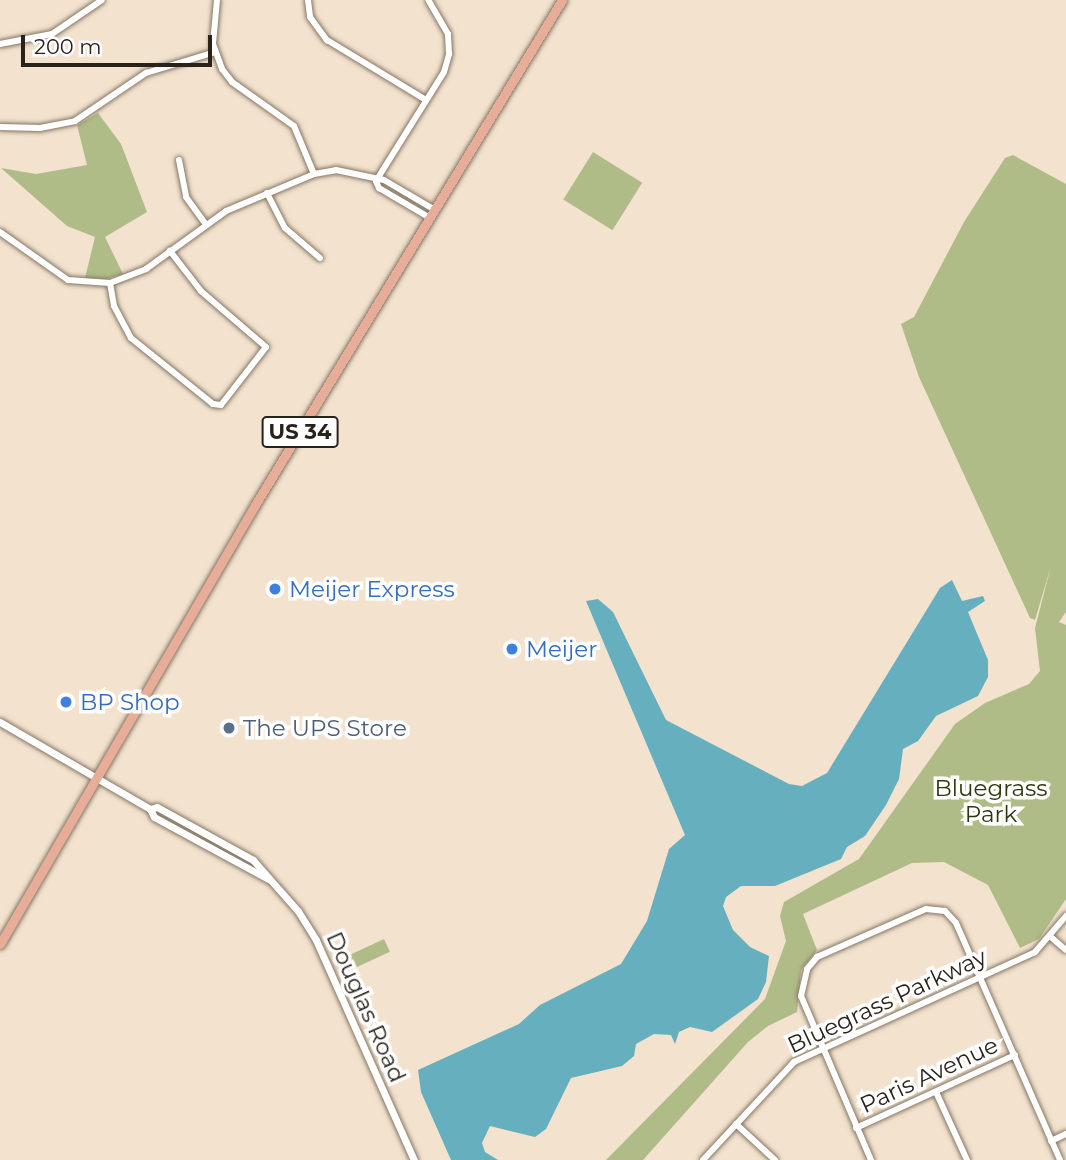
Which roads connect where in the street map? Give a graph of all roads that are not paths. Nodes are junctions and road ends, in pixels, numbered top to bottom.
1 (102, 0) edge
2 (217, 0) edge
3 (308, 0) edge
4 (428, 0) edge
5 (562, 0) edge
6 (0, 44) edge
7 (215, 52) junction
8 (426, 100) junction
9 (0, 127) edge
10 (179, 160) dead end
11 (314, 174) junction
12 (376, 181) junction
13 (267, 192) junction
14 (432, 214) junction
15 (206, 225) junction
16 (0, 232) edge
17 (170, 251) junction
18 (320, 258) dead end
19 (110, 283) junction
20 (0, 722) edge
21 (96, 778) junction
22 (1066, 916) edge
23 (1052, 938) junction
24 (0, 944) edge
25 (1066, 950) edge
26 (980, 977) junction
27 (820, 1049) junction
28 (1015, 1055) junction
29 (936, 1092) junction
30 (736, 1124) junction
31 (856, 1128) junction
32 (1066, 1134) edge
33 (1051, 1141) junction
34 (414, 1160) edge
35 (703, 1160) edge
36 (775, 1160) edge
37 (871, 1160) edge
38 (967, 1160) edge
39 (1060, 1160) edge

1 - 6 street
2 - 7 street
3 - 8 street
4 - 8 street
5 - 14 main road, US 34
7 - 9 street
7 - 11 street
8 - 12 street
10 - 15 street
11 - 12 street
11 - 13 street
12 - 14 street
13 - 15 street
13 - 18 street
14 - 21 main road, US 34
15 - 17 street
16 - 19 street
17 - 19 street
17 - 19 street
20 - 21 street, Douglas Road
21 - 24 main road, US 34
21 - 34 street, Douglas Road
22 - 23 street, Bluegrass Parkway
23 - 25 street
23 - 26 street, Bluegrass Parkway
26 - 27 street, Bluegrass Parkway
26 - 27 street
26 - 28 street
27 - 30 street, Bluegrass Parkway
27 - 31 street
28 - 29 street, Paris Avenue
28 - 33 street
29 - 31 street, Paris Avenue
29 - 38 street
30 - 35 street, Bluegrass Parkway
30 - 36 street
31 - 37 street
32 - 33 street
33 - 39 street

